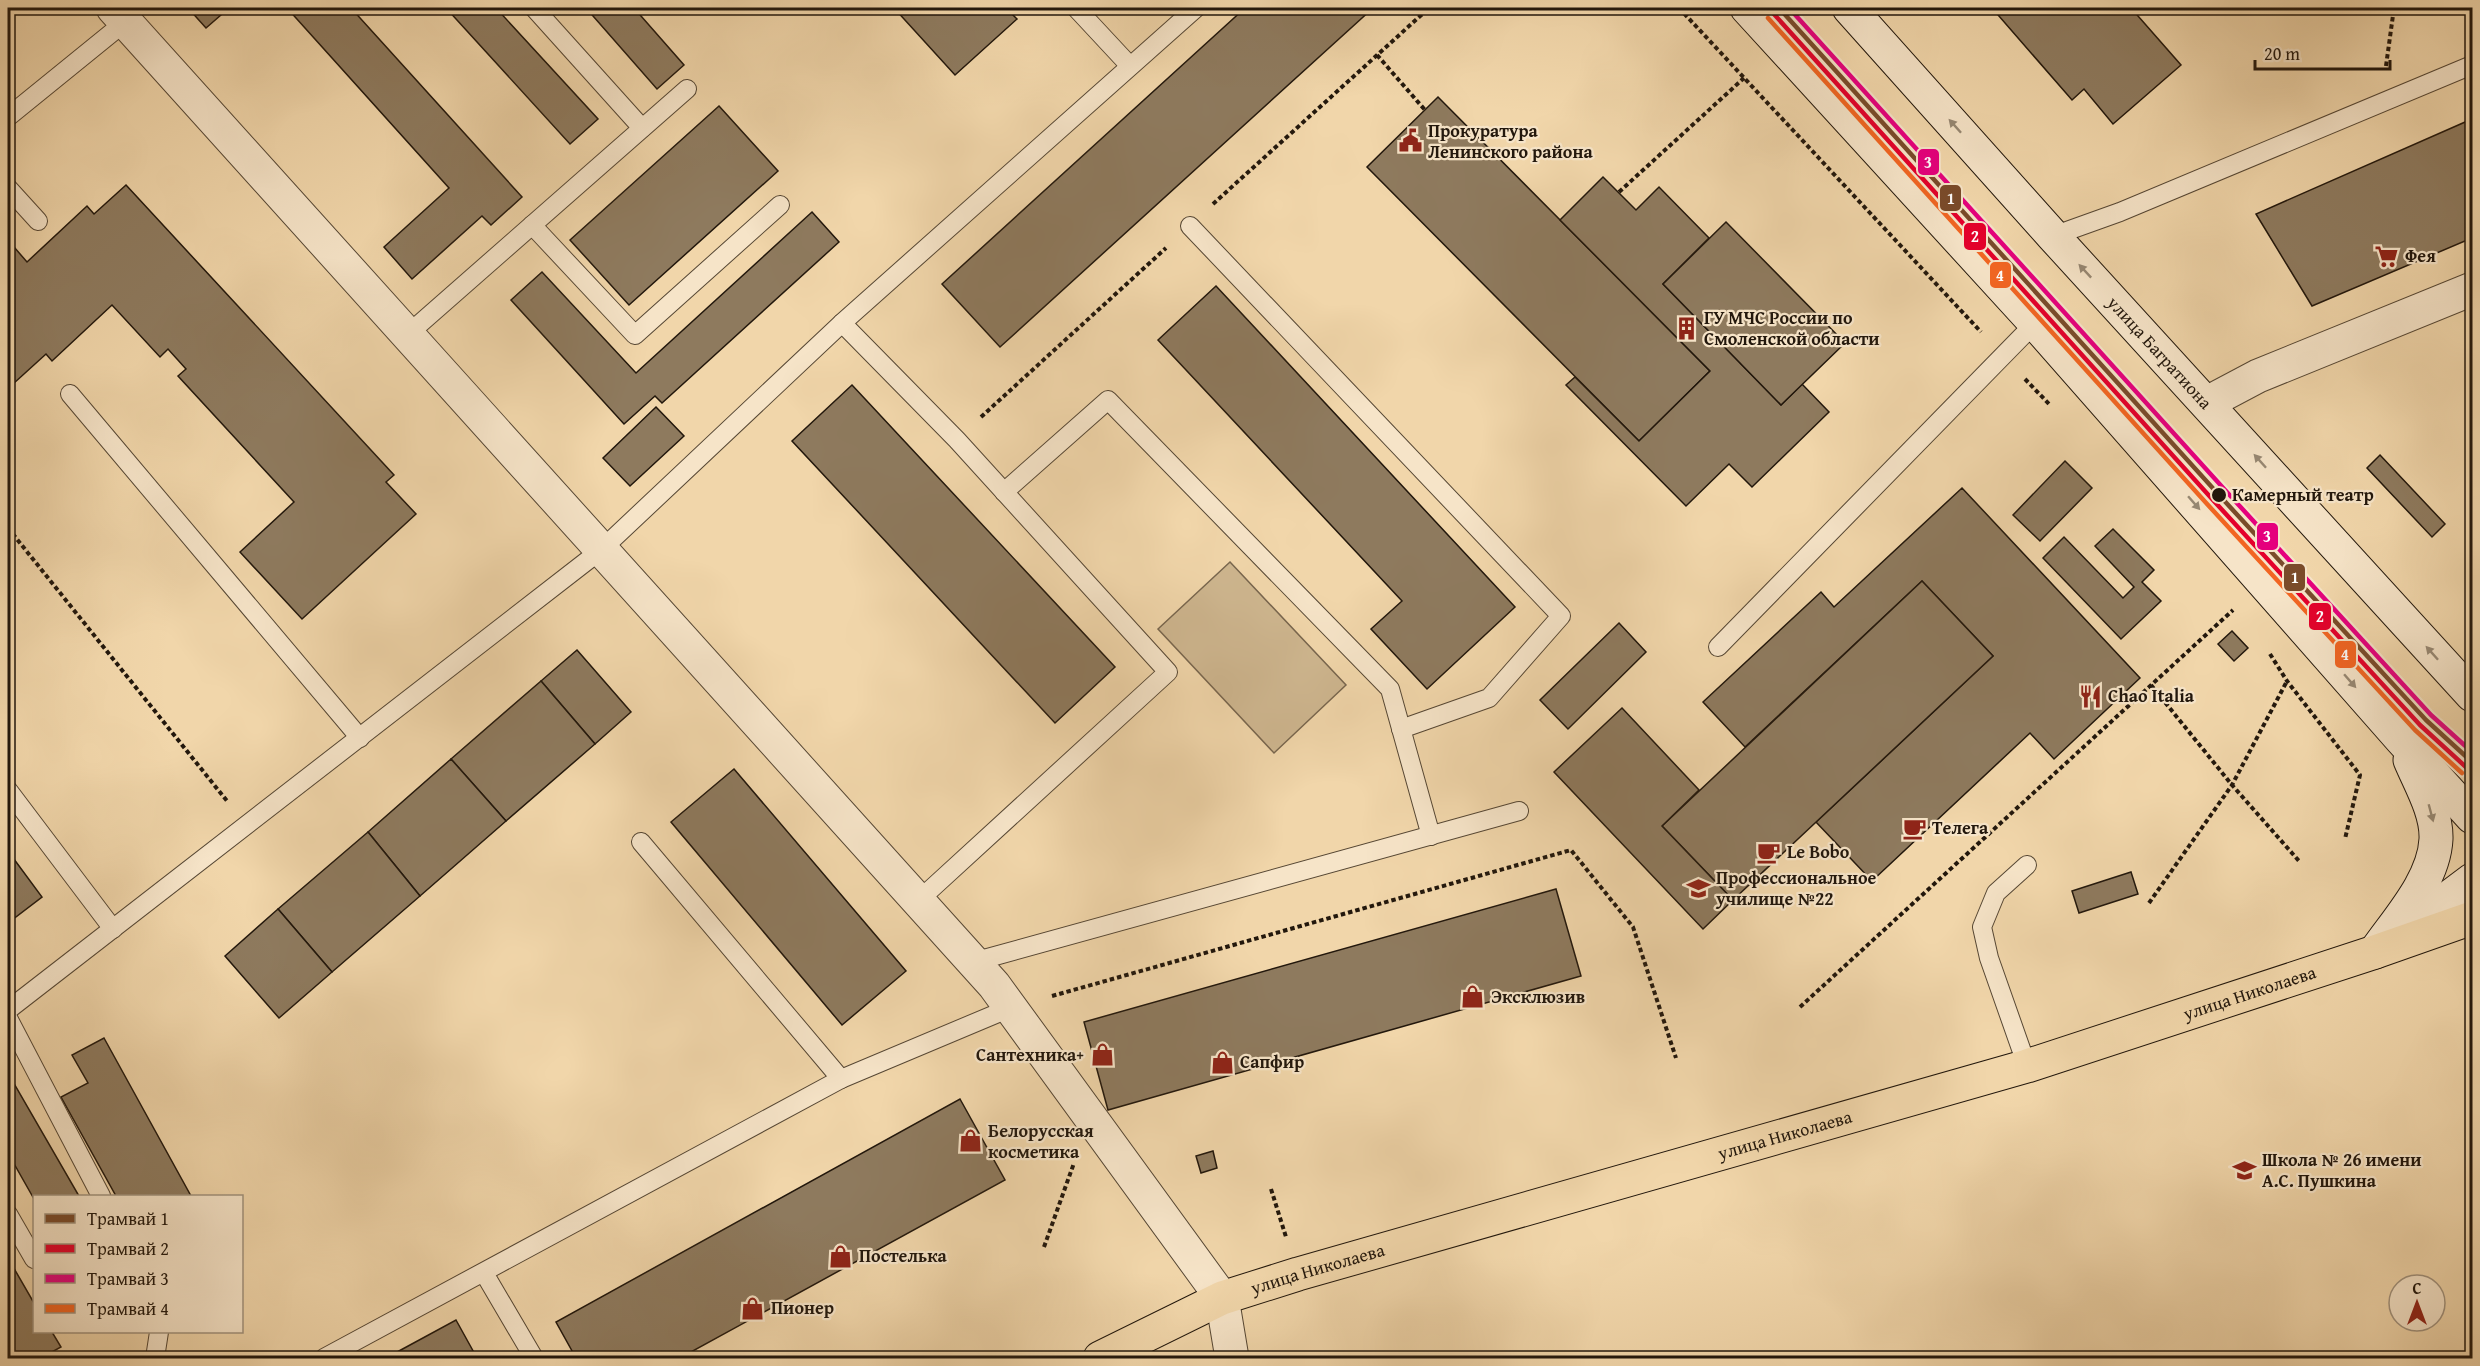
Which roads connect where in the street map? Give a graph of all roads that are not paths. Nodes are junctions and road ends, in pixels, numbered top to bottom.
1 (534, 8) edge
2 (1076, 8) edge
3 (1196, 8) edge
4 (1747, 8) edge
5 (1849, 8) edge
6 (119, 15) edge
7 (2472, 65) edge
8 (1130, 66) junction
9 (687, 88) dead end
10 (8, 117) edge
11 (642, 128) junction
12 (8, 188) edge
13 (780, 205) dead end
14 (38, 221) dead end
15 (532, 225) junction
16 (1190, 226) dead end
17 (2053, 236) junction
18 (2472, 289) edge
19 (2035, 323) junction
20 (842, 324) junction
21 (407, 335) junction
22 (70, 394) dead end
23 (2207, 403) junction
24 (1004, 492) junction
25 (601, 550) junction
26 (1718, 646) dead end
27 (2472, 696) edge
28 (1401, 729) junction
29 (360, 738) junction
30 (2401, 739) junction
31 (8, 790) edge
32 (1519, 811) dead end
33 (2472, 817) edge
34 (1431, 836) junction
35 (641, 842) dead end
36 (2026, 865) dead end
37 (2472, 880) edge
38 (918, 901) junction
39 (2472, 918) edge
40 (113, 929) junction
41 (2375, 952) junction
42 (973, 962) junction
43 (1011, 1008) junction
44 (8, 1010) edge
45 (8, 1018) edge
46 (2027, 1066) junction
47 (841, 1079) junction
48 (100, 1195) edge
49 (8, 1214) edge
50 (33, 1257) edge
51 (484, 1273) junction
52 (1222, 1298) junction
53 (159, 1333) edge
54 (155, 1359) edge
55 (324, 1359) edge
56 (534, 1359) edge
57 (1100, 1359) edge
58 (1232, 1359) edge

1 - 11 lane
2 - 8 lane
3 - 8 lane
4 - 19 main road
17 -> 5 main road, улица Багратиона
6 - 10 lane
6 - 21 main road
7 - 17 lane
8 - 20 lane
9 - 11 lane
11 - 15 lane
12 - 14 lane
13 - 15 lane
15 - 21 lane
16 - 28 lane
23 -> 17 main road, улица Багратиона
18 - 23 main road
19 - 26 lane
19 -> 30 main road
20 - 24 lane
20 - 25 lane
21 - 25 main road
22 - 29 lane
27 -> 23 main road, улица Багратиона
24 - 28 lane
24 - 38 lane
25 - 29 lane
25 - 38 main road
28 - 34 lane
29 - 40 lane
30 - 33 main road
30 -> 41 main road
31 - 40 lane
32 - 34 lane
34 - 42 lane
35 - 47 lane
36 - 46 lane
37 - 41 main road
38 - 42 main road
39 - 41 main road, улица Николаева
40 - 44 lane
41 - 46 main road, улица Николаева
42 - 43 main road
43 - 47 lane
43 - 52 main road
45 - 48 lane
46 - 52 main road, улица Николаева
47 - 51 lane
49 - 50 lane
51 - 55 lane
51 - 56 lane
52 - 57 main road, улица Николаева
52 - 58 main road
53 - 54 lane

